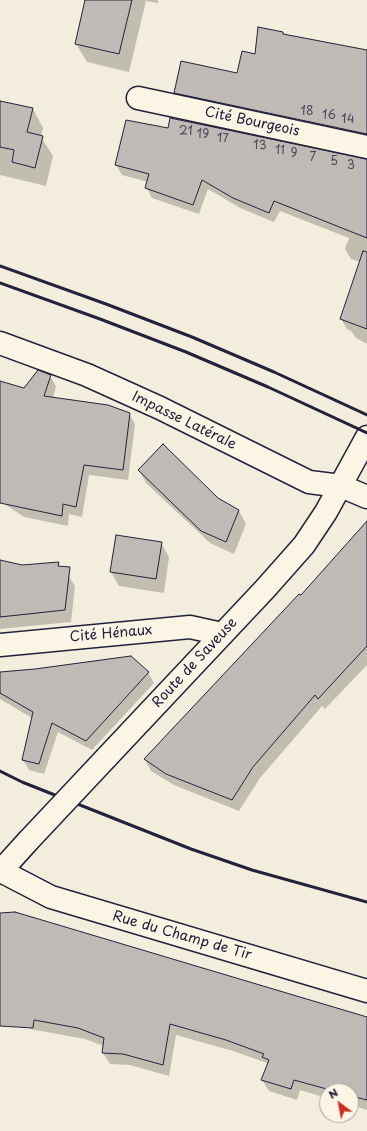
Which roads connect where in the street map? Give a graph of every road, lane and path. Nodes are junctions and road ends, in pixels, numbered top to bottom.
1 (138, 98) dead end
2 (367, 147) edge
3 (0, 343) edge
4 (362, 446) edge
5 (341, 486) junction
6 (367, 497) edge
7 (222, 634) junction
8 (0, 645) edge
9 (0, 871) edge
10 (367, 991) edge

1 - 2 street, Cité Bourgeois
3 - 5 street, Impasse Latérale
4 - 5 street, Route de Saveuse
5 - 6 street, Impasse Latérale
5 - 7 street, Route de Saveuse
7 - 8 street, Cité Hénaux
7 - 9 street, Route de Saveuse, bridge
9 - 10 street, Rue du Champ de Tir

